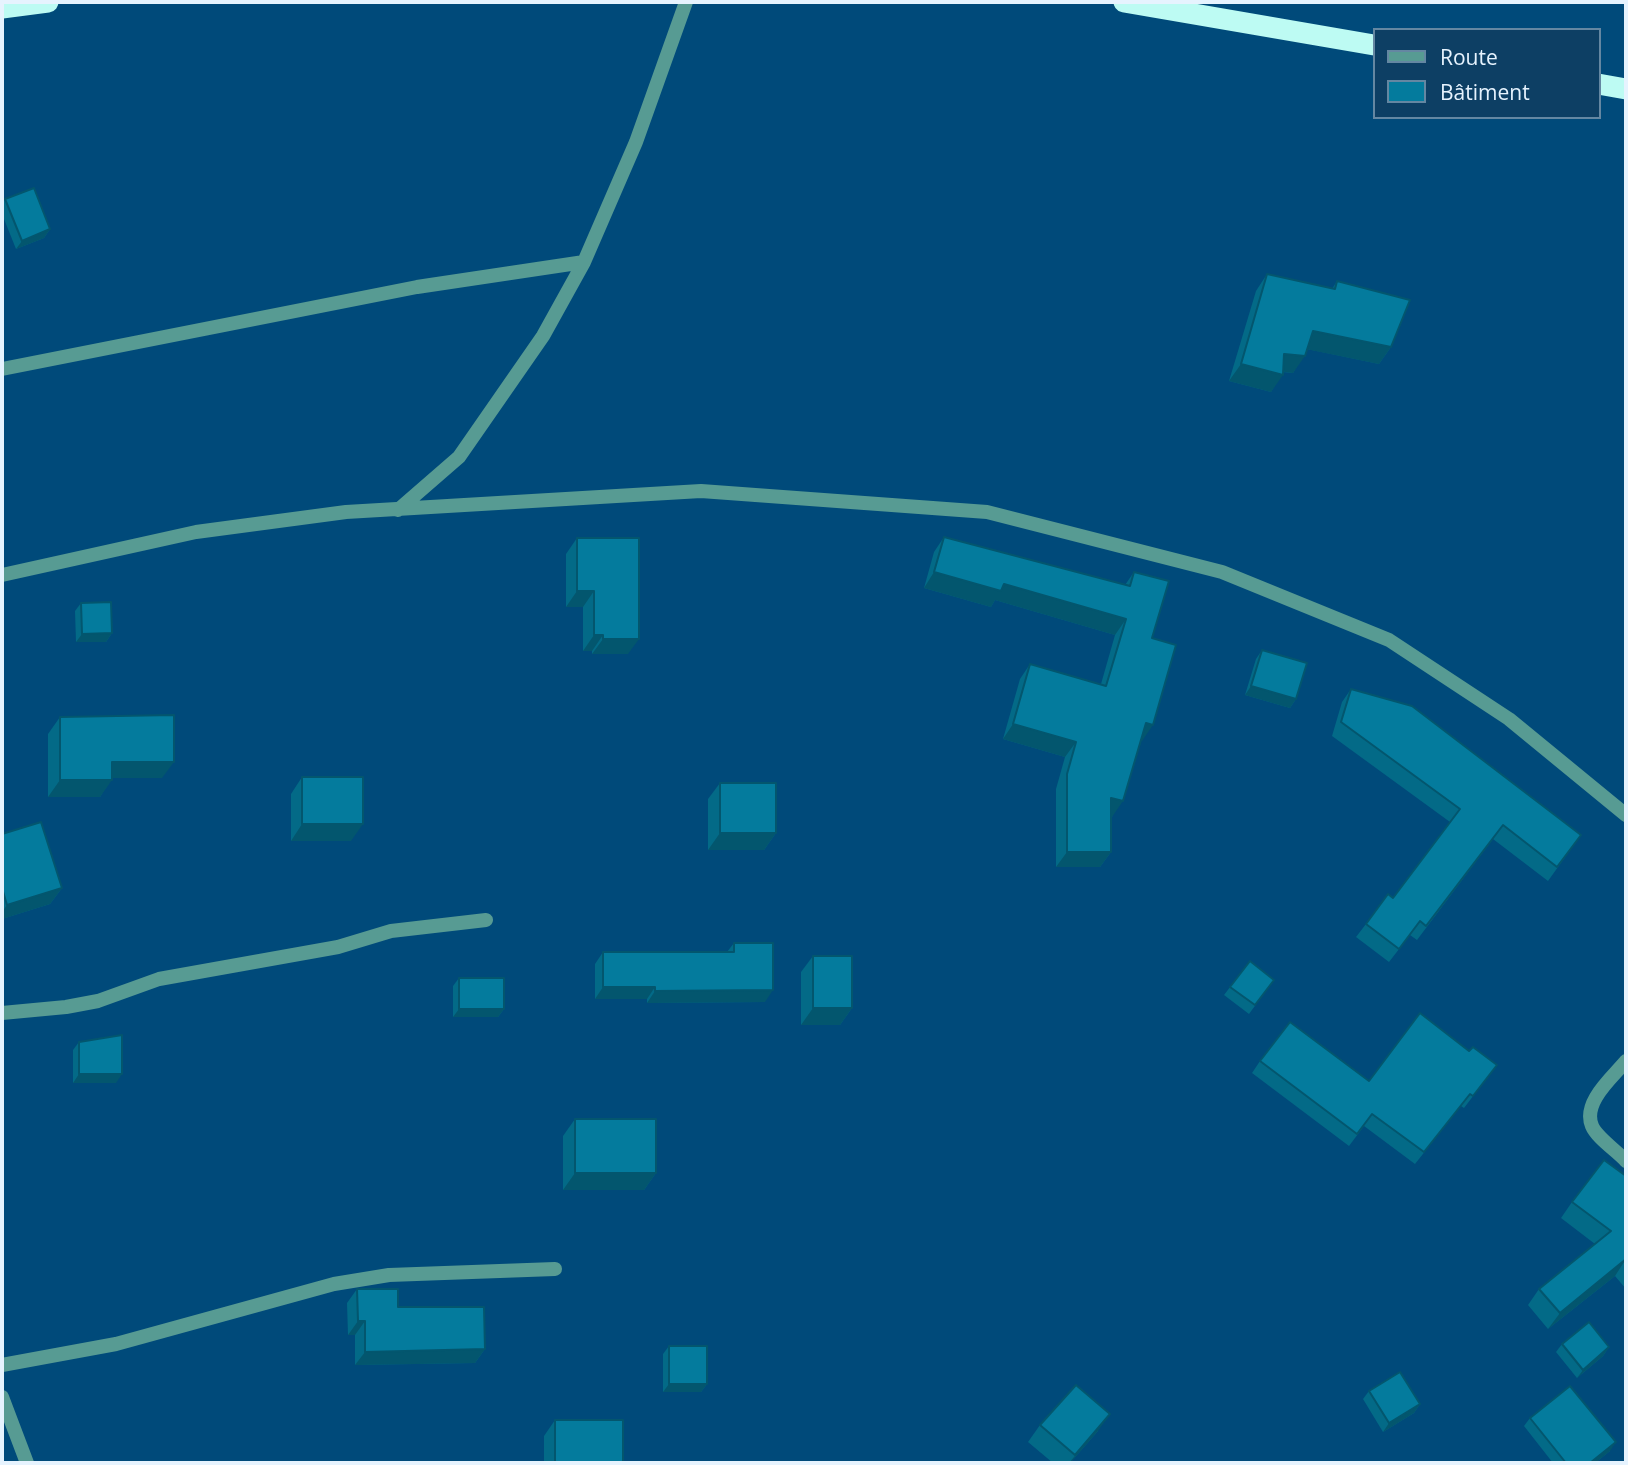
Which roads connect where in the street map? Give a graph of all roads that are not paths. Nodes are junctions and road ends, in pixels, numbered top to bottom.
1 (48, 2) edge
2 (686, 2) edge
3 (1124, 2) edge
4 (2, 8) edge
5 (1372, 45) edge
6 (1600, 84) edge
7 (1626, 89) edge
8 (584, 262) junction
9 (2, 369) edge
10 (398, 510) junction
11 (2, 575) edge
12 (1626, 814) edge
13 (486, 920) dead end
14 (2, 1013) edge
15 (1626, 1061) edge
16 (1626, 1161) edge
17 (555, 1269) dead end
18 (2, 1364) edge
19 (2, 1397) edge
20 (27, 1463) edge

1 - 4 highway
2 - 8 street
3 - 5 highway
6 - 7 highway
8 - 9 street
8 - 10 street
10 - 11 street
10 - 12 street
13 - 14 street
15 - 16 street
17 - 18 street
19 - 20 street

